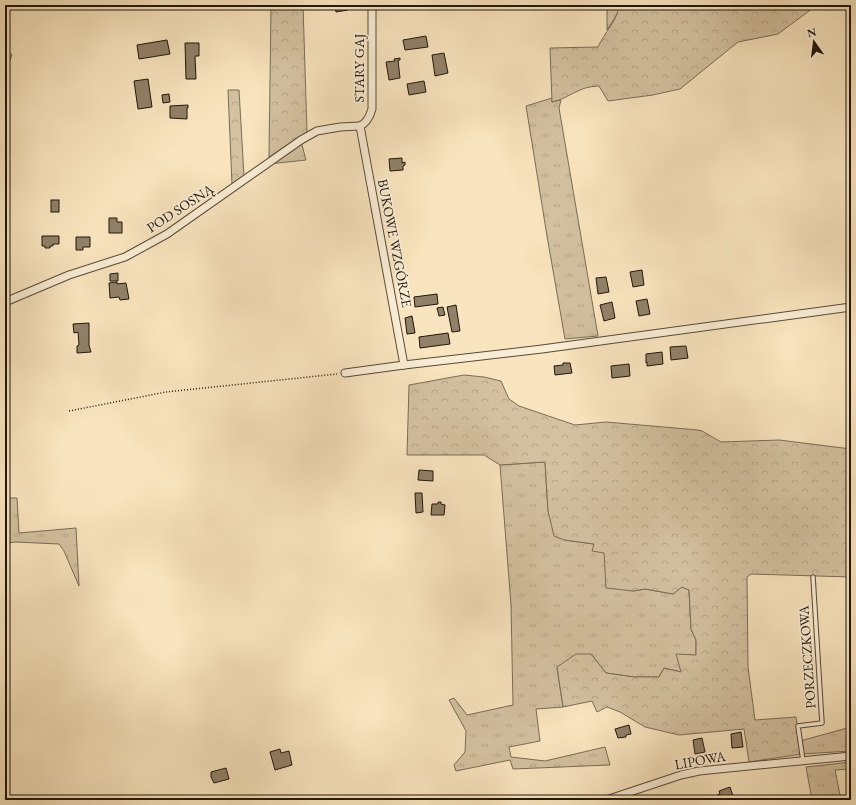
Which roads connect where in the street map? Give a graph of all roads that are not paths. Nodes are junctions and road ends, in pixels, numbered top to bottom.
1 (372, 5) edge
2 (360, 126) junction
3 (5, 302) edge
4 (851, 307) edge
5 (404, 365) junction
6 (345, 373) road end
7 (813, 577) dead end
8 (851, 756) edge
9 (802, 761) junction
10 (606, 800) edge

1 - 2 street, STARY GAJ
2 - 3 street, POD SOSNĄ
2 - 5 street, BUKOWE WZGÓRZE
4 - 5 street
5 - 6 street
7 - 9 lane, PORZECZKOWA
8 - 9 street, LIPOWA
9 - 10 street, LIPOWA

